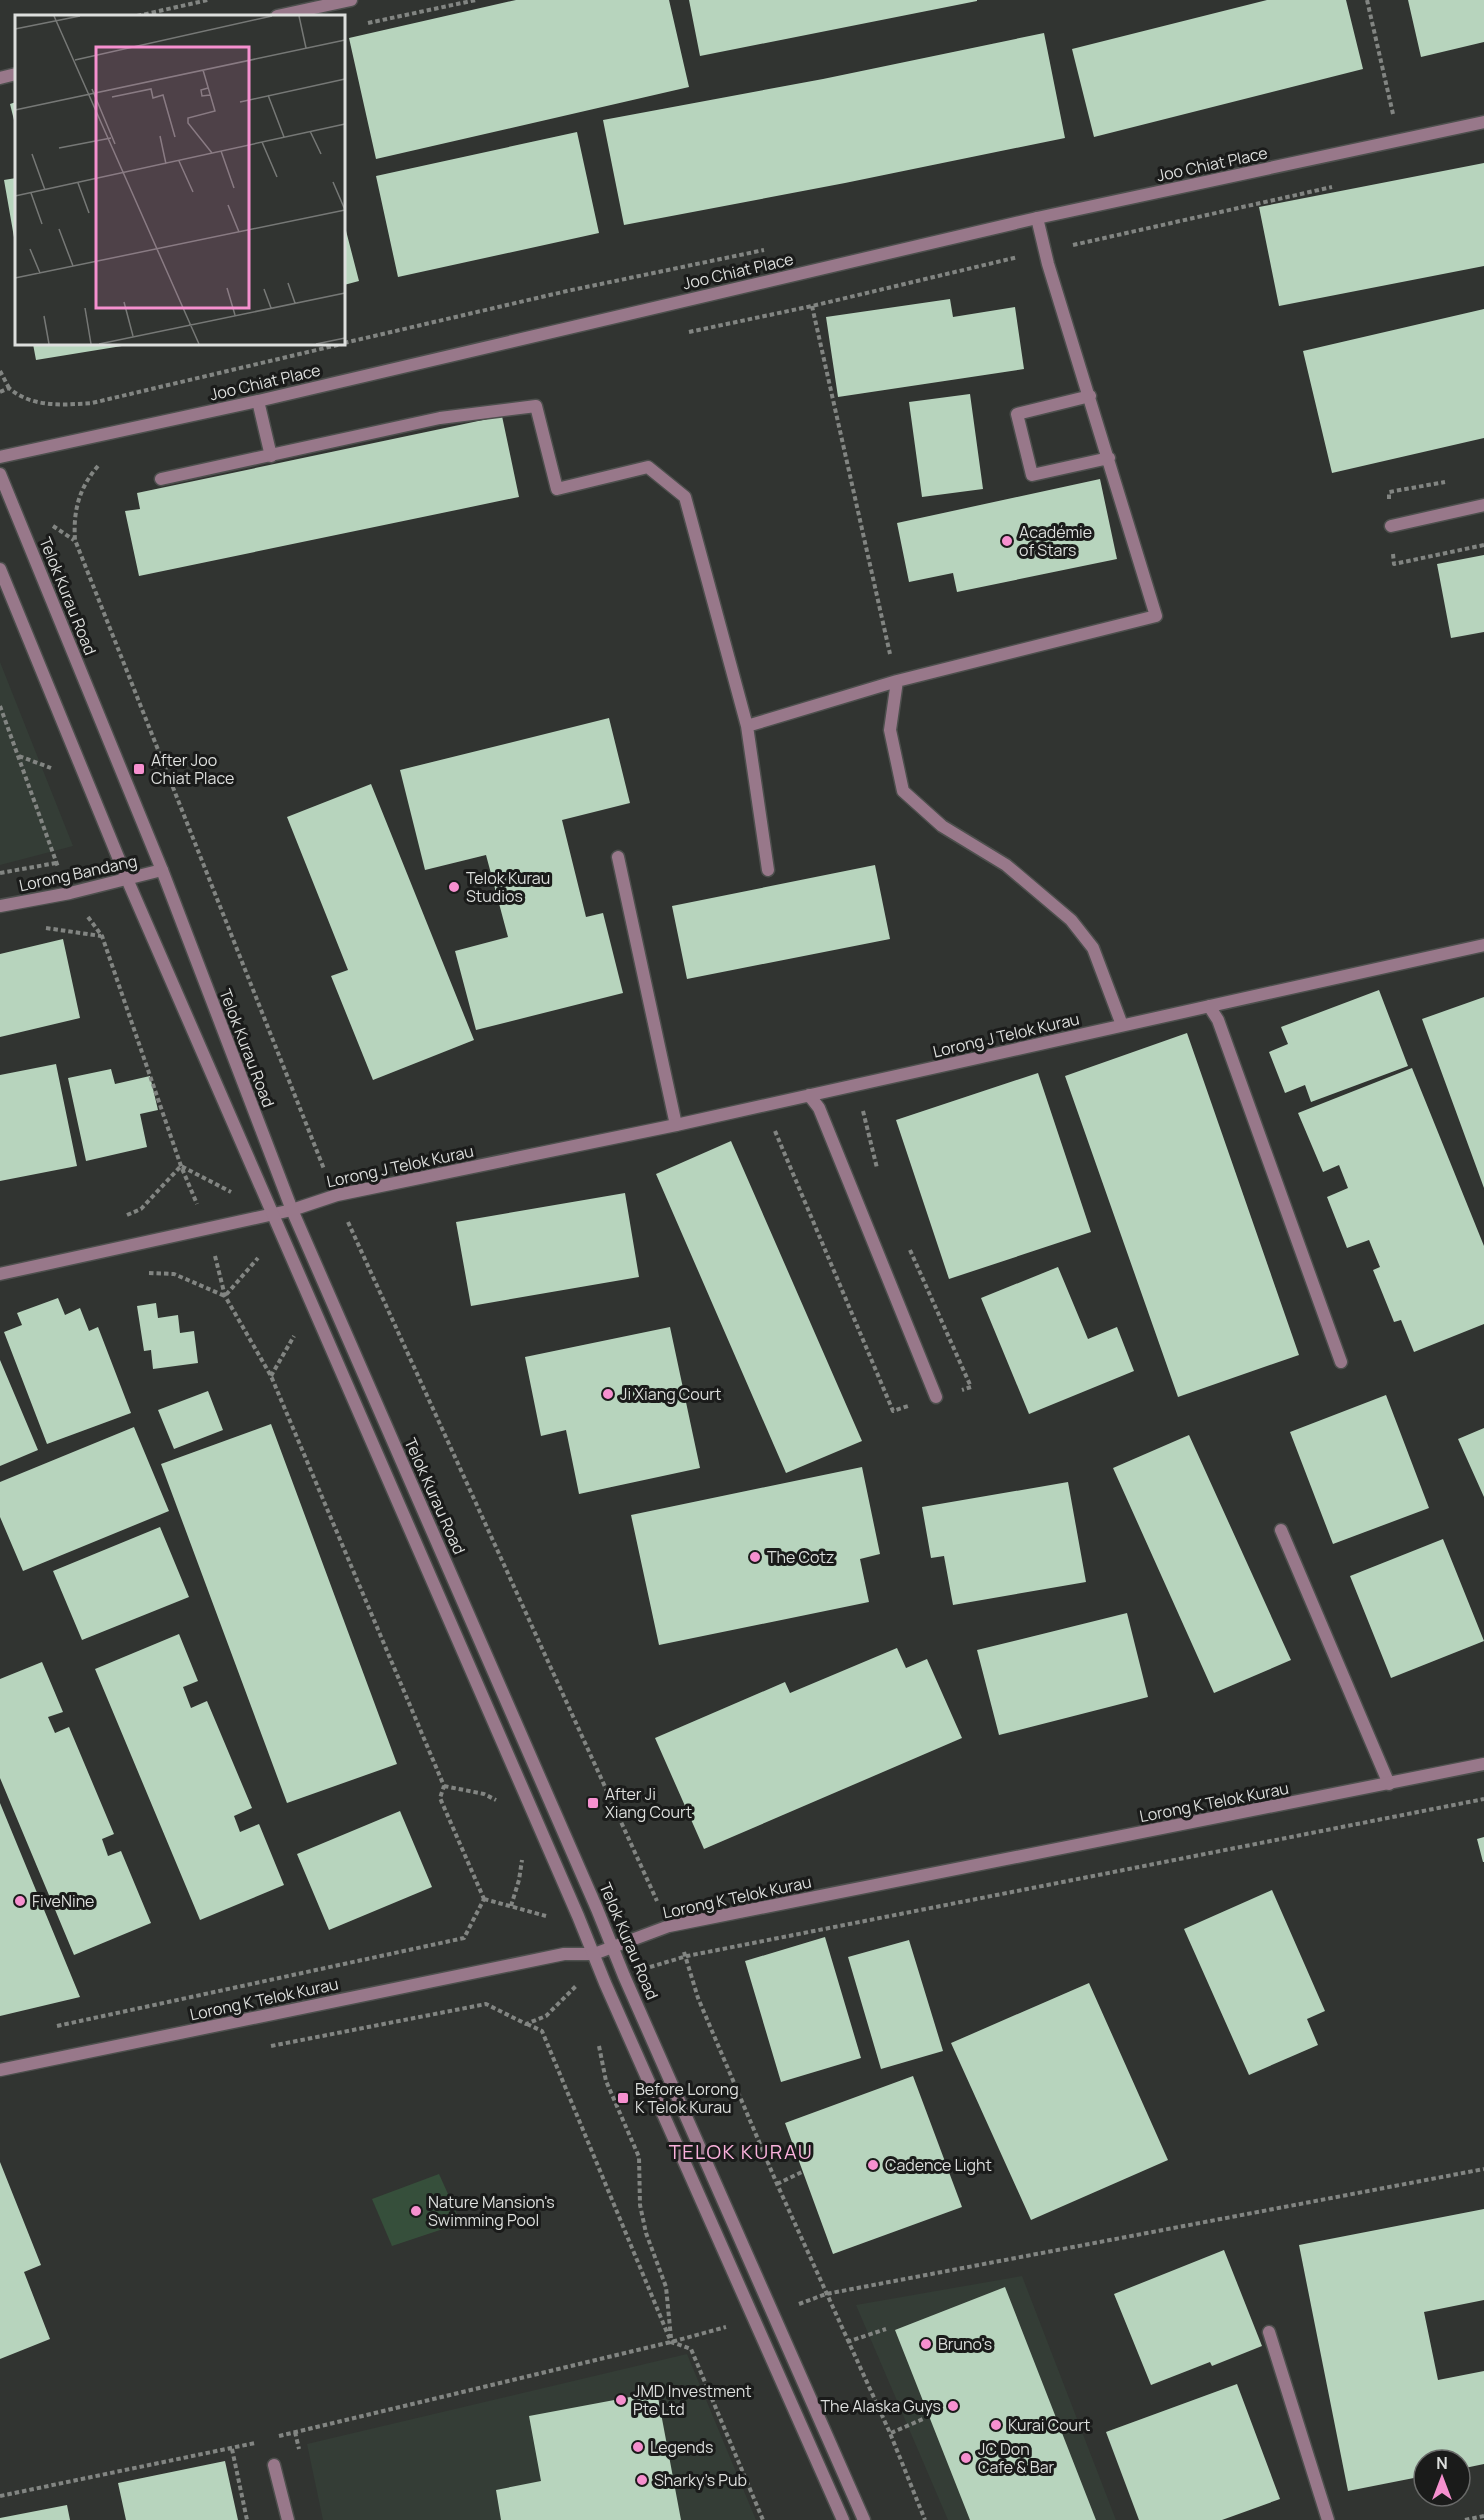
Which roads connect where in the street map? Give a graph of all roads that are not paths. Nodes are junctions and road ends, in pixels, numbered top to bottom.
1 (351, 0) edge
2 (282, 15) edge
3 (15, 74) edge
4 (0, 78) edge
5 (1484, 122) edge
6 (1036, 218) junction
7 (1090, 396) junction
8 (258, 401) junction
9 (271, 456) junction
10 (0, 457) edge
11 (1109, 458) junction
12 (0, 474) edge
13 (161, 479) dead end
14 (1484, 505) edge
15 (1391, 526) road end
16 (0, 569) edge
17 (897, 681) junction
18 (747, 726) junction
19 (618, 857) dead end
20 (162, 870) junction
21 (768, 870) dead end
22 (127, 879) junction
23 (0, 906) edge
24 (1484, 945) edge
25 (1209, 1006) junction
26 (1122, 1026) junction
27 (809, 1095) junction
28 (676, 1125) junction
29 (292, 1210) junction
30 (273, 1215) junction
31 (0, 1274) edge
32 (1341, 1362) dead end
33 (936, 1397) road end
34 (1281, 1530) dead end
35 (1484, 1764) edge
36 (1389, 1784) junction
37 (614, 1947) junction
38 (594, 1954) junction
39 (0, 2070) edge
40 (1269, 2332) dead end
41 (274, 2465) dead end
42 (288, 2520) edge
43 (843, 2520) edge
44 (864, 2520) edge
45 (1328, 2520) edge

1 - 2 street
3 - 4 street
5 - 6 street, Joo Chiat Place
6 - 7 street
6 - 8 street, Joo Chiat Place
7 - 11 street
7 - 11 street
8 - 9 street
8 - 10 street, Joo Chiat Place
9 - 13 street
9 - 18 street
11 - 17 street
12 - 20 street, Telok Kurau Road
14 - 15 street
16 - 22 street
17 - 18 street
17 - 26 street
18 - 21 street
19 - 28 street
20 - 22 street, Lorong Bandang
20 - 29 street, Telok Kurau Road
22 - 23 street, Lorong Bandang
22 - 30 street
24 - 25 street, Lorong J Telok Kurau
25 - 26 street, Lorong J Telok Kurau
25 - 32 street
26 - 27 street, Lorong J Telok Kurau
27 - 28 street, Lorong J Telok Kurau
27 - 33 street
28 - 29 street, Lorong J Telok Kurau
29 - 30 street, Lorong J Telok Kurau
29 - 37 street, Telok Kurau Road
30 - 31 street, Lorong J Telok Kurau
30 - 38 street
34 - 36 street
35 - 36 street, Lorong K Telok Kurau
36 - 37 street, Lorong K Telok Kurau
37 - 38 street, Lorong K Telok Kurau
37 - 44 street, Telok Kurau Road
38 - 39 street, Lorong K Telok Kurau
38 - 43 street
40 - 45 street
41 - 42 street

